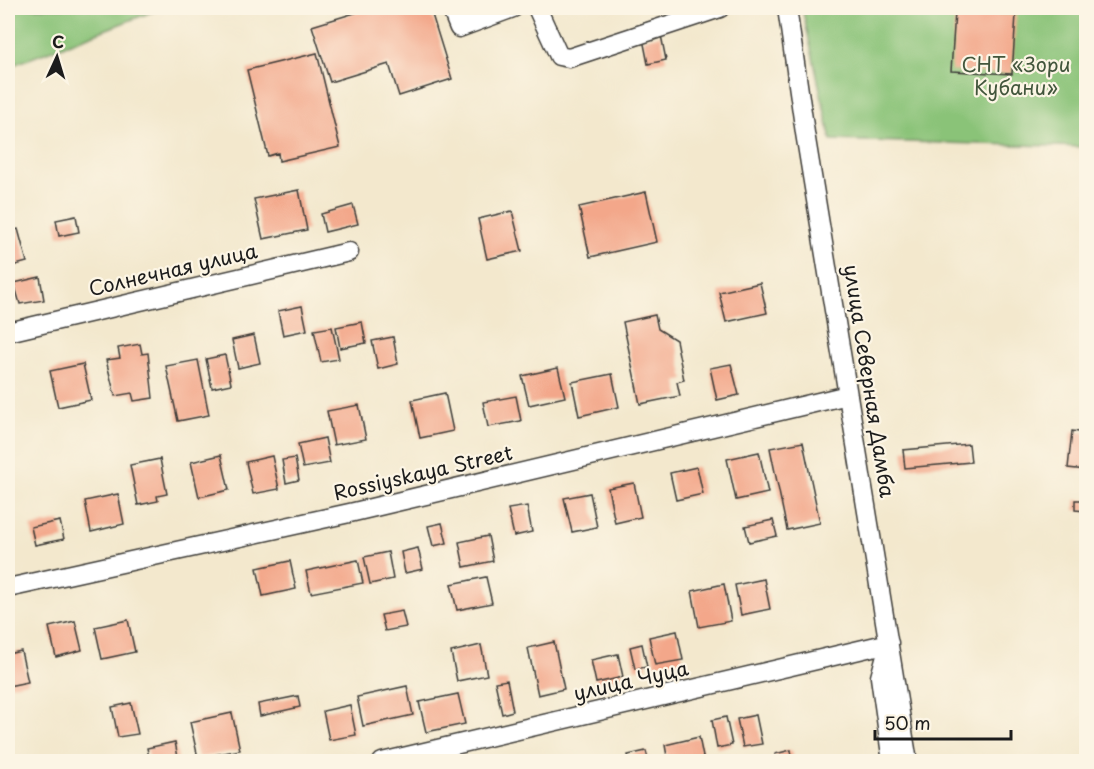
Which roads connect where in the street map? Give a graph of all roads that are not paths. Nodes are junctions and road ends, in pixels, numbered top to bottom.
1 (451, 8) edge
2 (513, 8) edge
3 (537, 8) edge
4 (720, 8) edge
5 (787, 8) edge
6 (349, 252) dead end
7 (8, 332) edge
8 (848, 395) junction
9 (8, 588) edge
10 (889, 643) junction
11 (382, 762) edge
12 (892, 762) edge
13 (908, 762) edge

1 - 2 street
3 - 4 street
5 - 8 street, улица Северная Дамба
6 - 7 street, Солнечная улица
8 - 9 street, Rossiyskaya Street
8 - 10 street, улица Северная Дамба
10 - 11 street, улица Чуца
10 - 12 street
10 - 13 street, улица Северная Дамба

